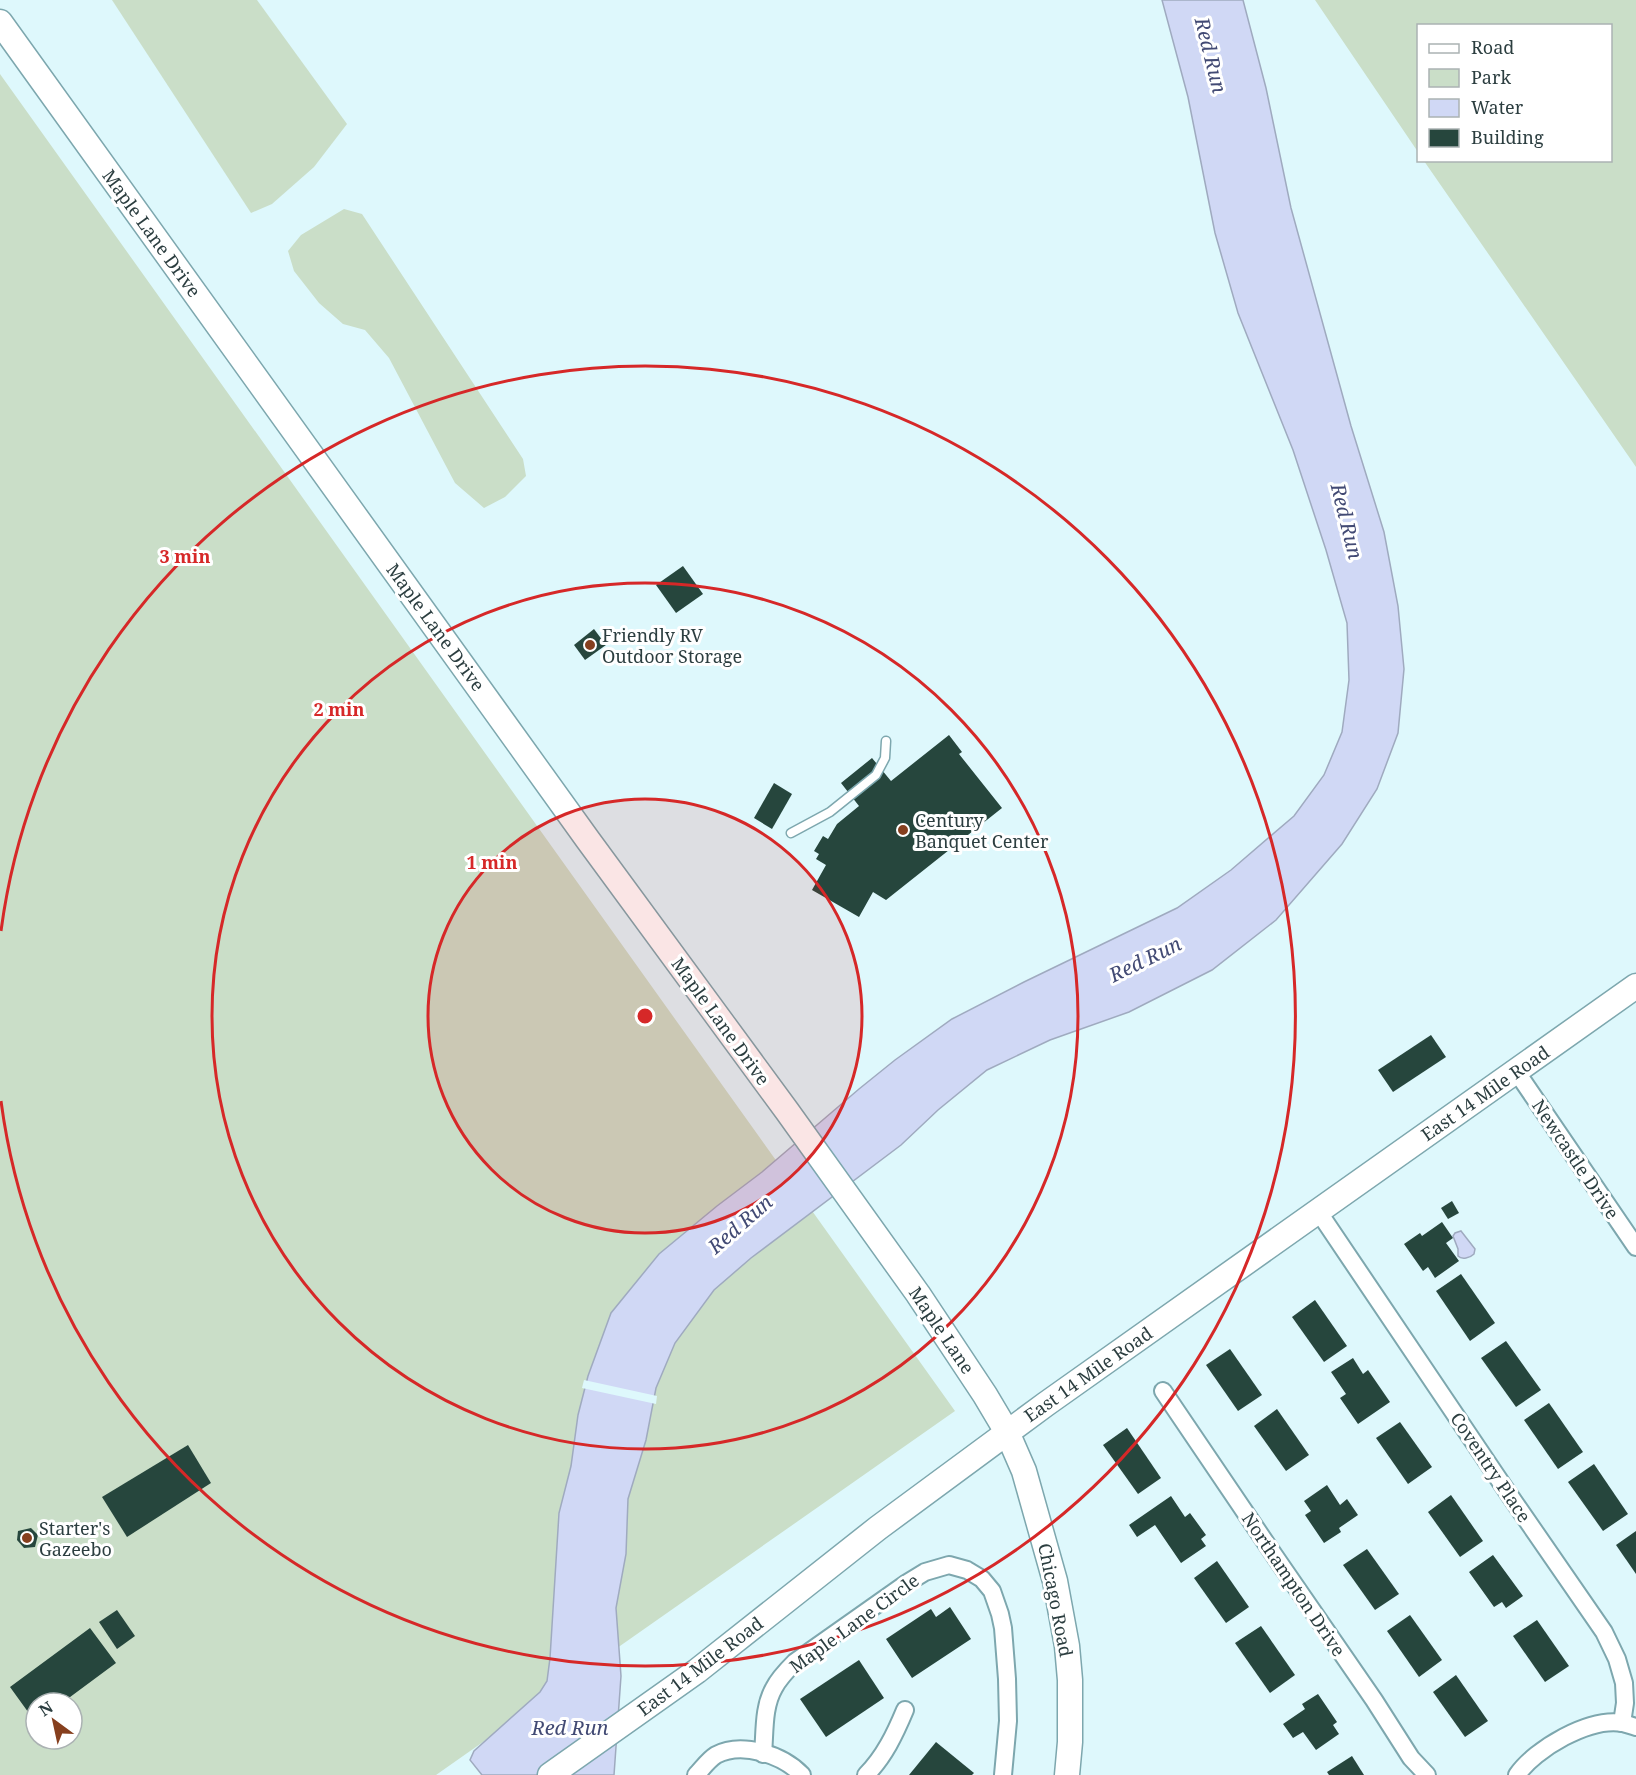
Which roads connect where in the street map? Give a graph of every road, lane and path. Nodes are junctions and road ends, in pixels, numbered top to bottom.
1 (0, 22) edge
2 (886, 741) dead end
3 (791, 834) dead end
4 (1636, 986) edge
5 (1516, 1071) junction
6 (1318, 1211) junction
7 (873, 1231) joint
8 (1636, 1247) edge
9 (1163, 1391) dead end
10 (1007, 1432) junction
11 (905, 1710) dead end
12 (1629, 1725) edge
13 (763, 1754) junction
14 (550, 1775) edge
15 (696, 1775) edge
16 (802, 1775) edge
17 (866, 1775) edge
18 (1004, 1775) edge
19 (1067, 1775) edge
20 (1427, 1775) edge
21 (1517, 1775) edge

1 - 7 street, Maple Lane Drive
2 - 3 lane
4 - 5 street, East 14 Mile Road
5 - 6 street, East 14 Mile Road
5 - 8 street, Newcastle Drive
6 - 10 street, East 14 Mile Road
6 - 12 street, Coventry Place
7 - 10 street, Maple Lane
9 - 20 street, Northampton Drive
10 - 14 street, East 14 Mile Road
10 - 19 street, Chicago Road
11 - 17 street
12 - 21 street
13 - 15 street
13 - 16 street
13 - 18 street, Maple Lane Circle

